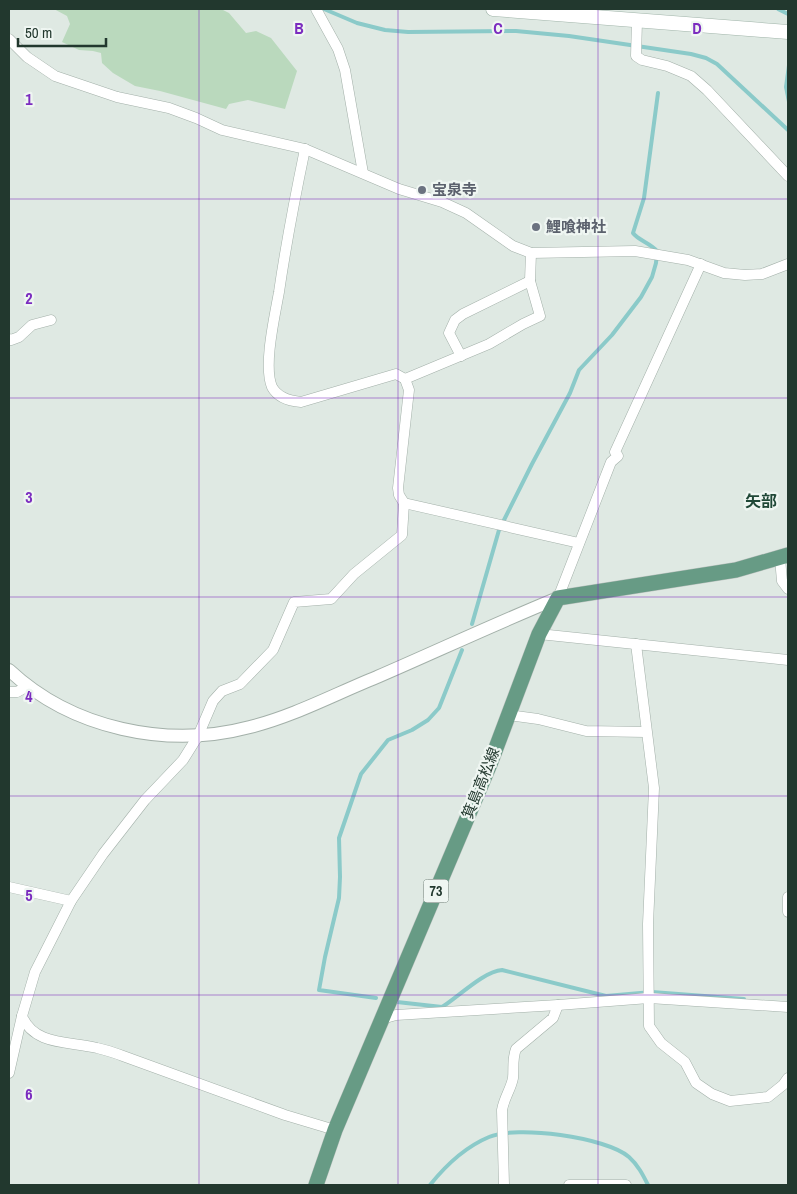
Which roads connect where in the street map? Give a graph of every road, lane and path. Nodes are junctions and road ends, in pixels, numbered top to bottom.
1 (316, 9) edge
2 (493, 9) edge
3 (637, 21) junction
4 (788, 32) edge
5 (9, 39) edge
6 (305, 149) junction
7 (363, 173) junction
8 (788, 176) edge
9 (531, 253) junction
10 (701, 264) junction
11 (788, 264) edge
12 (530, 281) junction
13 (51, 320) dead end
14 (9, 339) edge
15 (461, 356) junction
16 (405, 379) junction
17 (404, 503) junction
18 (579, 543) junction
19 (784, 557) edge
20 (788, 590) edge
21 (558, 598) junction
22 (539, 634) junction
23 (636, 644) junction
24 (788, 660) edge
25 (9, 670) edge
26 (28, 686) junction
27 (9, 692) edge
28 (508, 715) junction
29 (646, 732) junction
30 (198, 736) junction
31 (9, 887) edge
32 (788, 897) edge
33 (71, 901) junction
34 (788, 912) edge
35 (649, 994) junction
36 (558, 1006) junction
37 (788, 1007) edge
38 (22, 1016) junction
39 (382, 1019) junction
40 (9, 1073) edge
41 (788, 1078) edge
42 (336, 1130) junction
43 (316, 1185) edge
44 (504, 1185) edge
45 (569, 1185) edge
46 (626, 1185) edge

1 - 7 street
2 - 3 main road
3 - 4 main road
3 - 8 street
5 - 6 street
6 - 7 street
6 - 16 street
7 - 9 street
9 - 10 street
9 - 12 street
10 - 11 street
10 - 18 street
12 - 15 street
12 - 15 street
13 - 14 street
15 - 16 street
16 - 17 street
17 - 18 street
17 - 30 street
18 - 21 street
19 - 20 street
19 - 21 main road
21 - 22 main road, 箕島高松線 / 73
21 - 30 street
22 - 23 street
22 - 28 main road, 箕島高松線 / 73
23 - 24 street
23 - 29 street
25 - 26 street
26 - 27 street
26 - 30 street
28 - 29 street
28 - 39 main road, 箕島高松線 / 73
29 - 35 street
30 - 33 street
31 - 33 street
32 - 34 street
33 - 38 street
35 - 36 street
35 - 37 street
35 - 41 street
36 - 39 street
36 - 44 street
38 - 40 street
38 - 42 street
39 - 42 main road, 箕島高松線 / 73
42 - 43 main road, 箕島高松線 / 73
45 - 46 street

